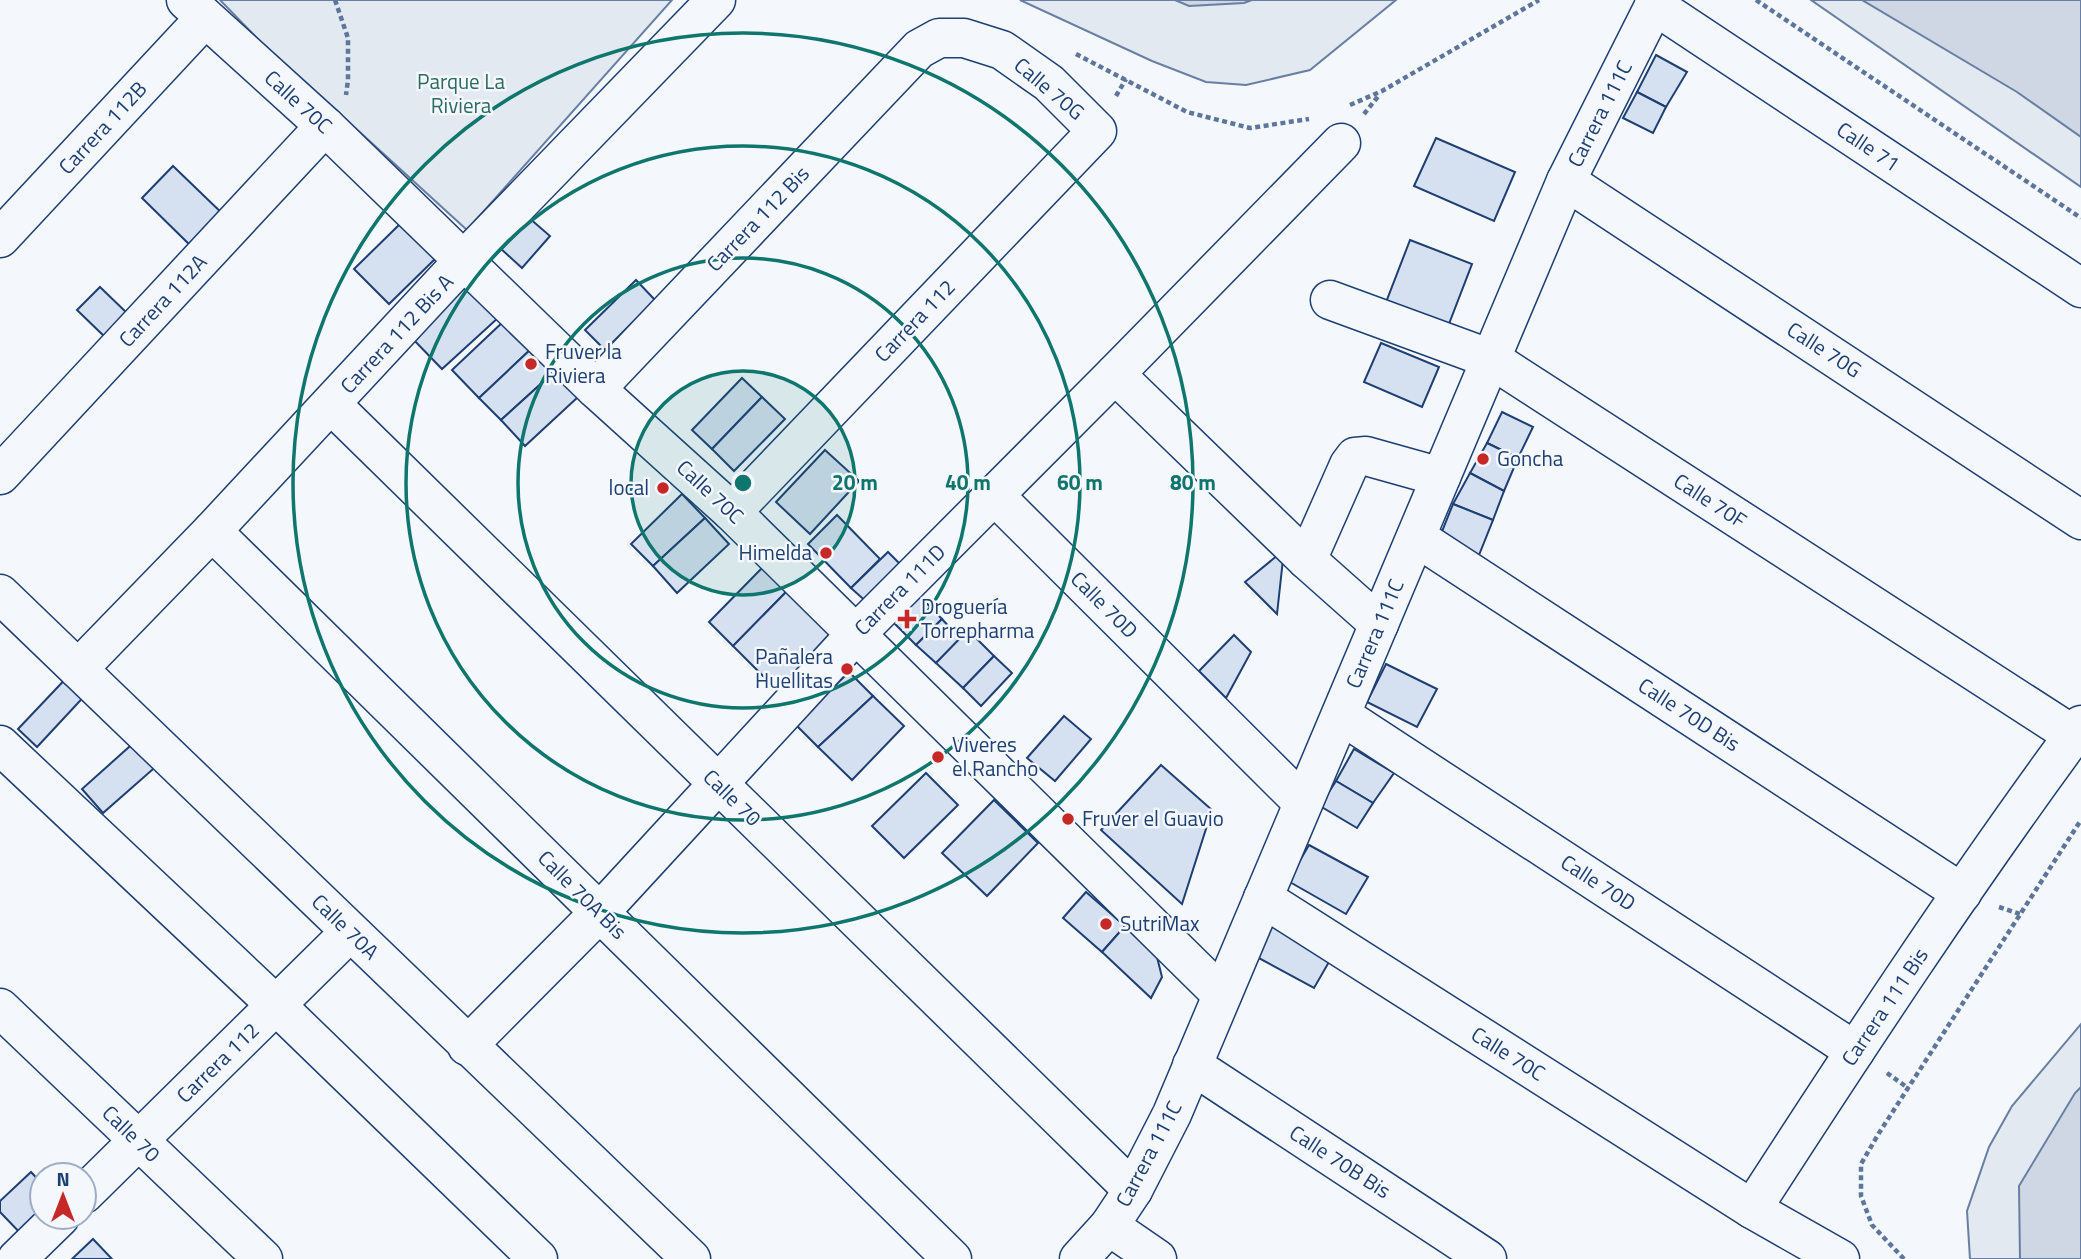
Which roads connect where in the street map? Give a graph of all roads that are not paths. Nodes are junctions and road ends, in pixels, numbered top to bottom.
1 (716, 0) edge
2 (1656, 2) edge
3 (196, 9) edge
4 (919, 49) joint
5 (1344, 125) road end
6 (1097, 131) joint
7 (332, 132) junction
8 (1566, 181) junction
9 (0, 239) edge
10 (466, 260) junction
11 (2081, 288) edge
12 (1330, 300) dead end
13 (1491, 359) junction
14 (1115, 374) junction
15 (596, 389) junction
16 (331, 404) junction
17 (0, 475) edge
18 (1441, 477) junction
19 (993, 495) junction
20 (732, 512) junction
21 (2081, 520) edge
22 (212, 531) junction
23 (1416, 537) junction
24 (1307, 560) junction
25 (0, 594) edge
26 (1379, 624) junction
27 (856, 634) junction
28 (78, 669) junction
29 (1341, 715) junction
30 (2077, 730) edge
31 (0, 744) edge
32 (717, 783) junction
33 (1303, 803) junction
34 (1962, 893) junction
35 (1264, 898) junction
36 (599, 913) junction
37 (350, 932) junction
38 (1222, 995) junction
39 (276, 1006) junction
40 (0, 1009) edge
41 (467, 1045) junction
42 (1854, 1051) junction
43 (1192, 1065) junction
44 (138, 1141) junction
45 (98, 1180) edge
46 (1133, 1190) junction
47 (1752, 1209) junction
48 (1110, 1226) junction
49 (46, 1231) edge
50 (17, 1259) edge
51 (263, 1259) edge
52 (538, 1259) edge
53 (691, 1259) edge
54 (952, 1259) edge
55 (1079, 1259) edge
56 (1157, 1259) edge
57 (1487, 1259) edge
58 (1840, 1259) edge

1 - 10 street, Carrera 112 Bis A
2 - 8 street, Carrera 111C
2 - 11 street, Calle 71
3 - 7 street, Calle 70C
3 - 9 street, Carrera 112B
4 - 6 street, Calle 70G
4 - 15 street, Carrera 112 Bis
5 - 14 street, Carrera 111D
6 - 20 street, Carrera 112
7 - 10 street, Calle 70C
7 - 17 street, Carrera 112A
8 - 13 street, Carrera 111C
8 - 21 street, Calle 70G
10 - 15 street, Calle 70C
10 - 16 street, Carrera 112 Bis A
12 - 13 street, Calle 70F
13 - 18 street, Carrera 111C
13 - 30 street, Calle 70F
14 - 19 street, Carrera 111D
14 - 24 street
15 - 20 street, Calle 70C
16 - 22 street, Carrera 112 Bis A
16 - 32 street, Calle 70
18 - 23 street, Carrera 111C
18 - 24 street
19 - 27 street, Carrera 111D
19 - 33 street, Calle 70D
20 - 27 street, Calle 70C
22 - 28 street, Carrera 112 Bis A
22 - 36 street, Calle 70A Bis
23 - 26 street, Carrera 111C
23 - 34 street, Calle 70D Bis
24 - 26 street
25 - 28 street, Calle 70A
26 - 29 street, Carrera 111C
27 - 32 street, Carrera 111D
27 - 38 street, Calle 70C
28 - 37 street, Calle 70A
29 - 33 street, Carrera 111C
29 - 42 street, Calle 70D
30 - 34 street, Carrera 111 Bis
31 - 39 street
32 - 36 street, Carrera 111D
32 - 46 street, Calle 70
33 - 35 street, Carrera 111C
34 - 42 street, Carrera 111 Bis
35 - 38 street, Carrera 111C
35 - 47 street, Calle 70C
36 - 41 street, Carrera 111D
36 - 54 street, Calle 70A Bis
37 - 39 street, Carrera 112
37 - 41 street, Calle 70A
38 - 43 street, Carrera 111C
39 - 44 street, Carrera 112
39 - 52 street
40 - 44 street, Calle 70
41 - 53 street, Calle 70A
42 - 47 street, Carrera 111 Bis
43 - 46 street, Carrera 111C
43 - 57 street, Calle 70B Bis
44 - 45 street, Carrera 112
44 - 51 street, Calle 70
46 - 48 street, Carrera 111C
47 - 58 street
48 - 55 street, Carrera 111C
48 - 56 street
49 - 50 street

